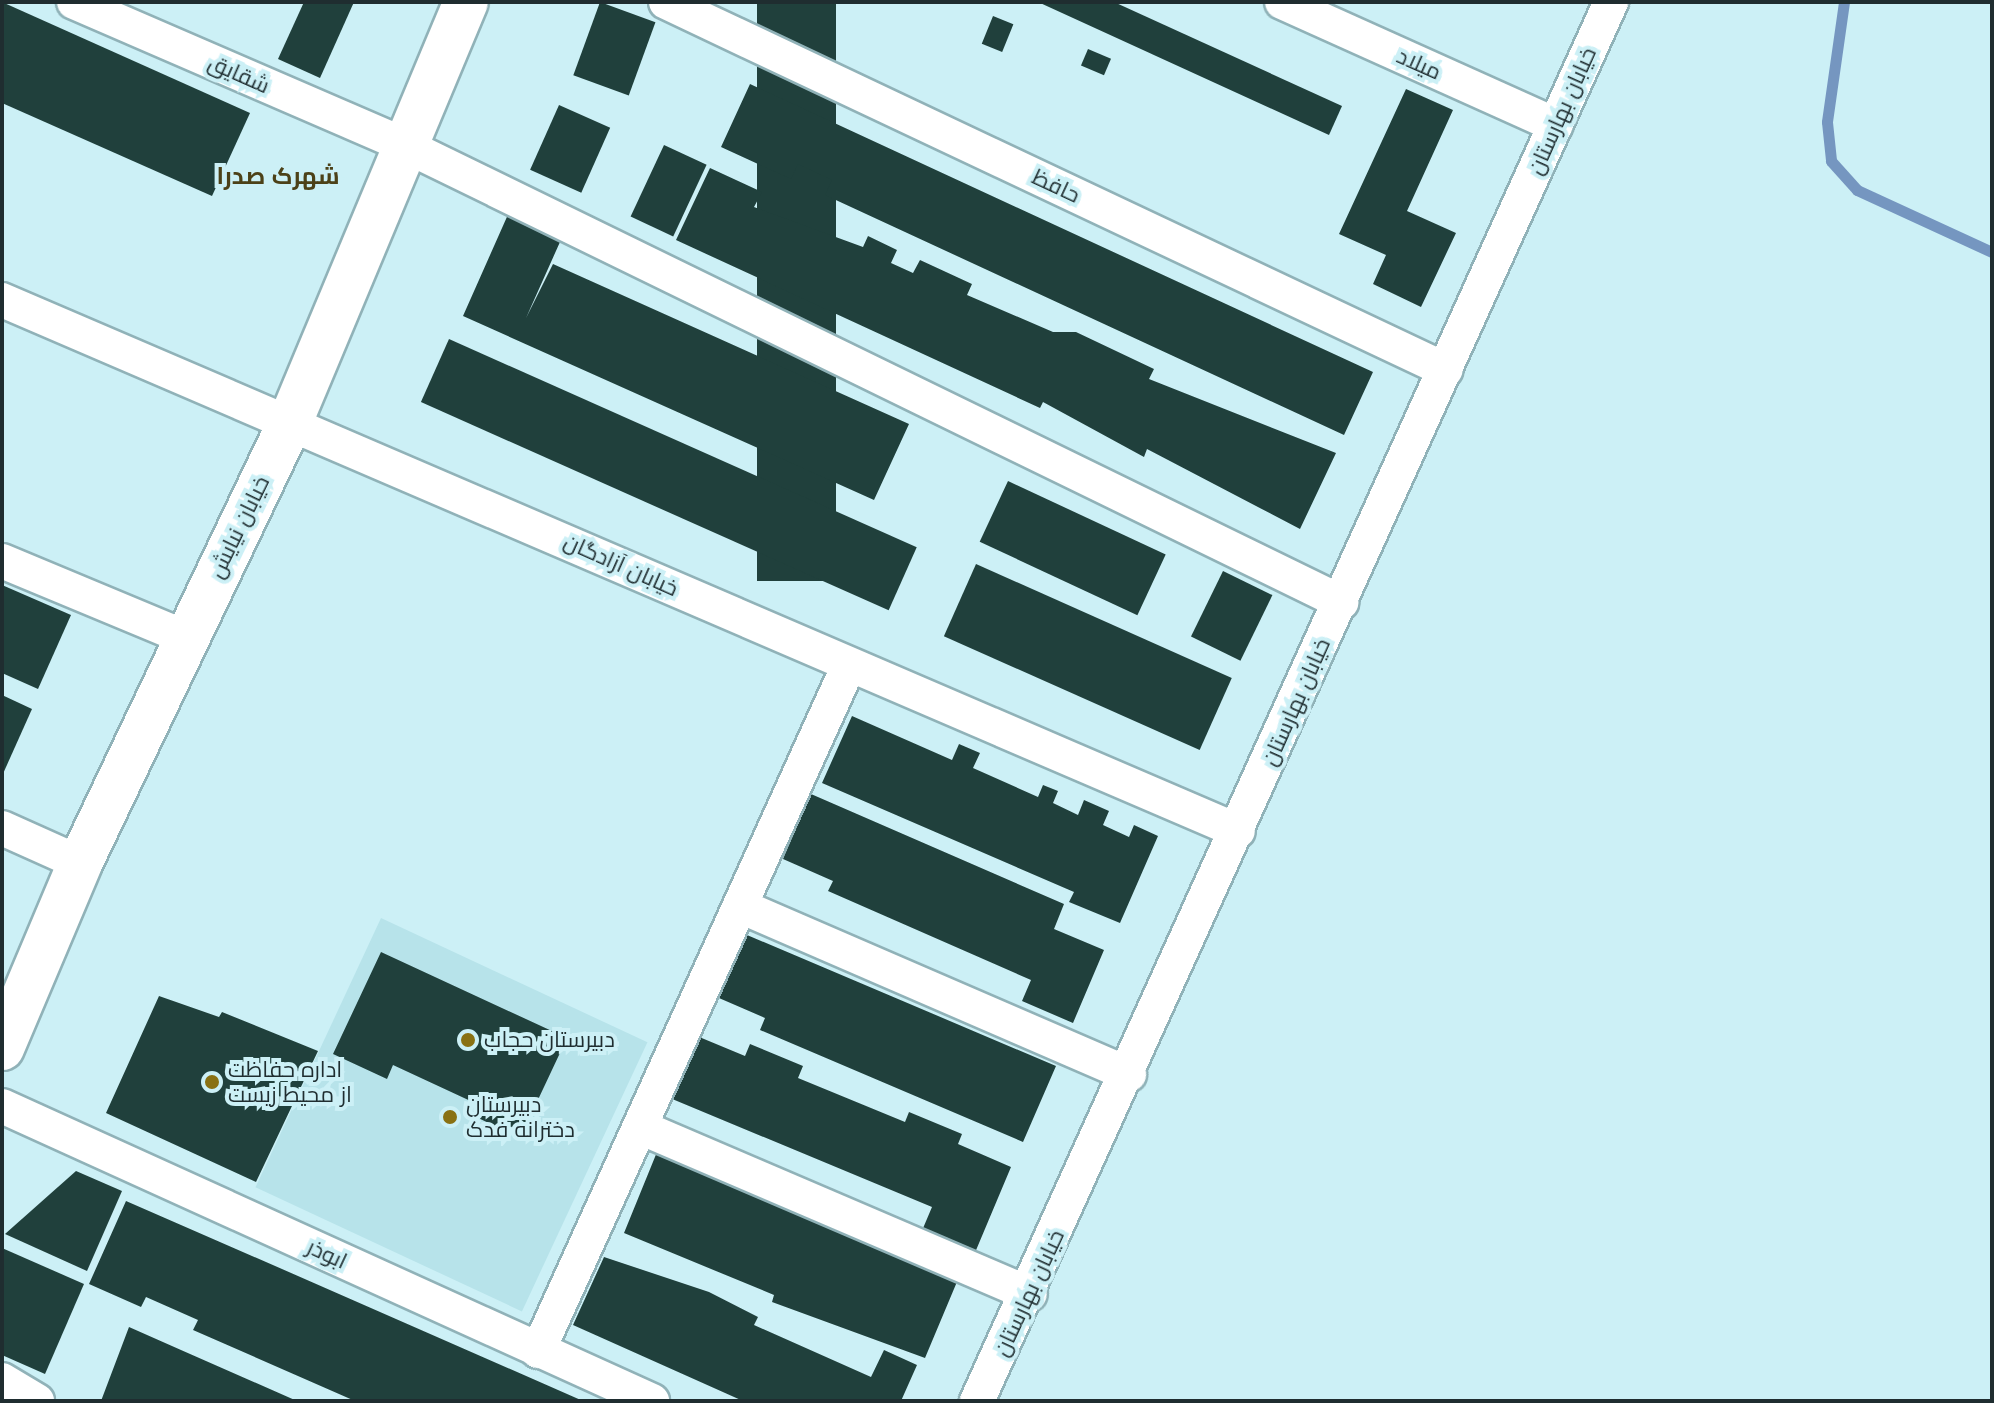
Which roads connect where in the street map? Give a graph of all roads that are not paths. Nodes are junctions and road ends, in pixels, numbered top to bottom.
1 (74, 2) edge
2 (466, 2) edge
3 (666, 2) edge
4 (1282, 2) edge
5 (1611, 2) edge
6 (1556, 125) junction
7 (404, 145) junction
8 (2, 300) edge
9 (1446, 370) junction
10 (291, 420) junction
11 (2, 561) edge
12 (1341, 602) junction
13 (187, 638) junction
14 (849, 665) junction
15 (2, 828) edge
16 (1238, 831) junction
17 (80, 863) junction
18 (740, 906) junction
19 (2, 1048) edge
20 (1129, 1074) junction
21 (2, 1106) edge
22 (640, 1127) junction
23 (1030, 1294) junction
24 (538, 1351) junction
25 (2, 1380) edge
26 (37, 1401) edge
27 (652, 1401) edge
28 (977, 1401) edge

1 - 7 street, شقایق
2 - 7 street, خیابان نیایش
3 - 9 street, حافظ
4 - 6 street, میلاد
5 - 6 street, خیابان بهارستان
6 - 9 street, خیابان بهارستان
7 - 10 street, خیابان نیایش
7 - 12 street, شقایق
8 - 10 street, خیابان آزادگان
9 - 12 street, خیابان بهارستان
10 - 13 street, خیابان نیایش
10 - 14 street, خیابان آزادگان
11 - 13 street
12 - 16 street, خیابان بهارستان
13 - 17 street, خیابان نیایش
14 - 16 street, خیابان آزادگان
14 - 18 street
15 - 17 street
16 - 20 street, خیابان بهارستان
17 - 19 street, خیابان نیایش
18 - 20 street
18 - 22 street
20 - 23 street, خیابان بهارستان
21 - 24 street, ابوذر
22 - 23 street
22 - 24 street
23 - 28 street, خیابان بهارستان
24 - 27 street, ابوذر
25 - 26 street

